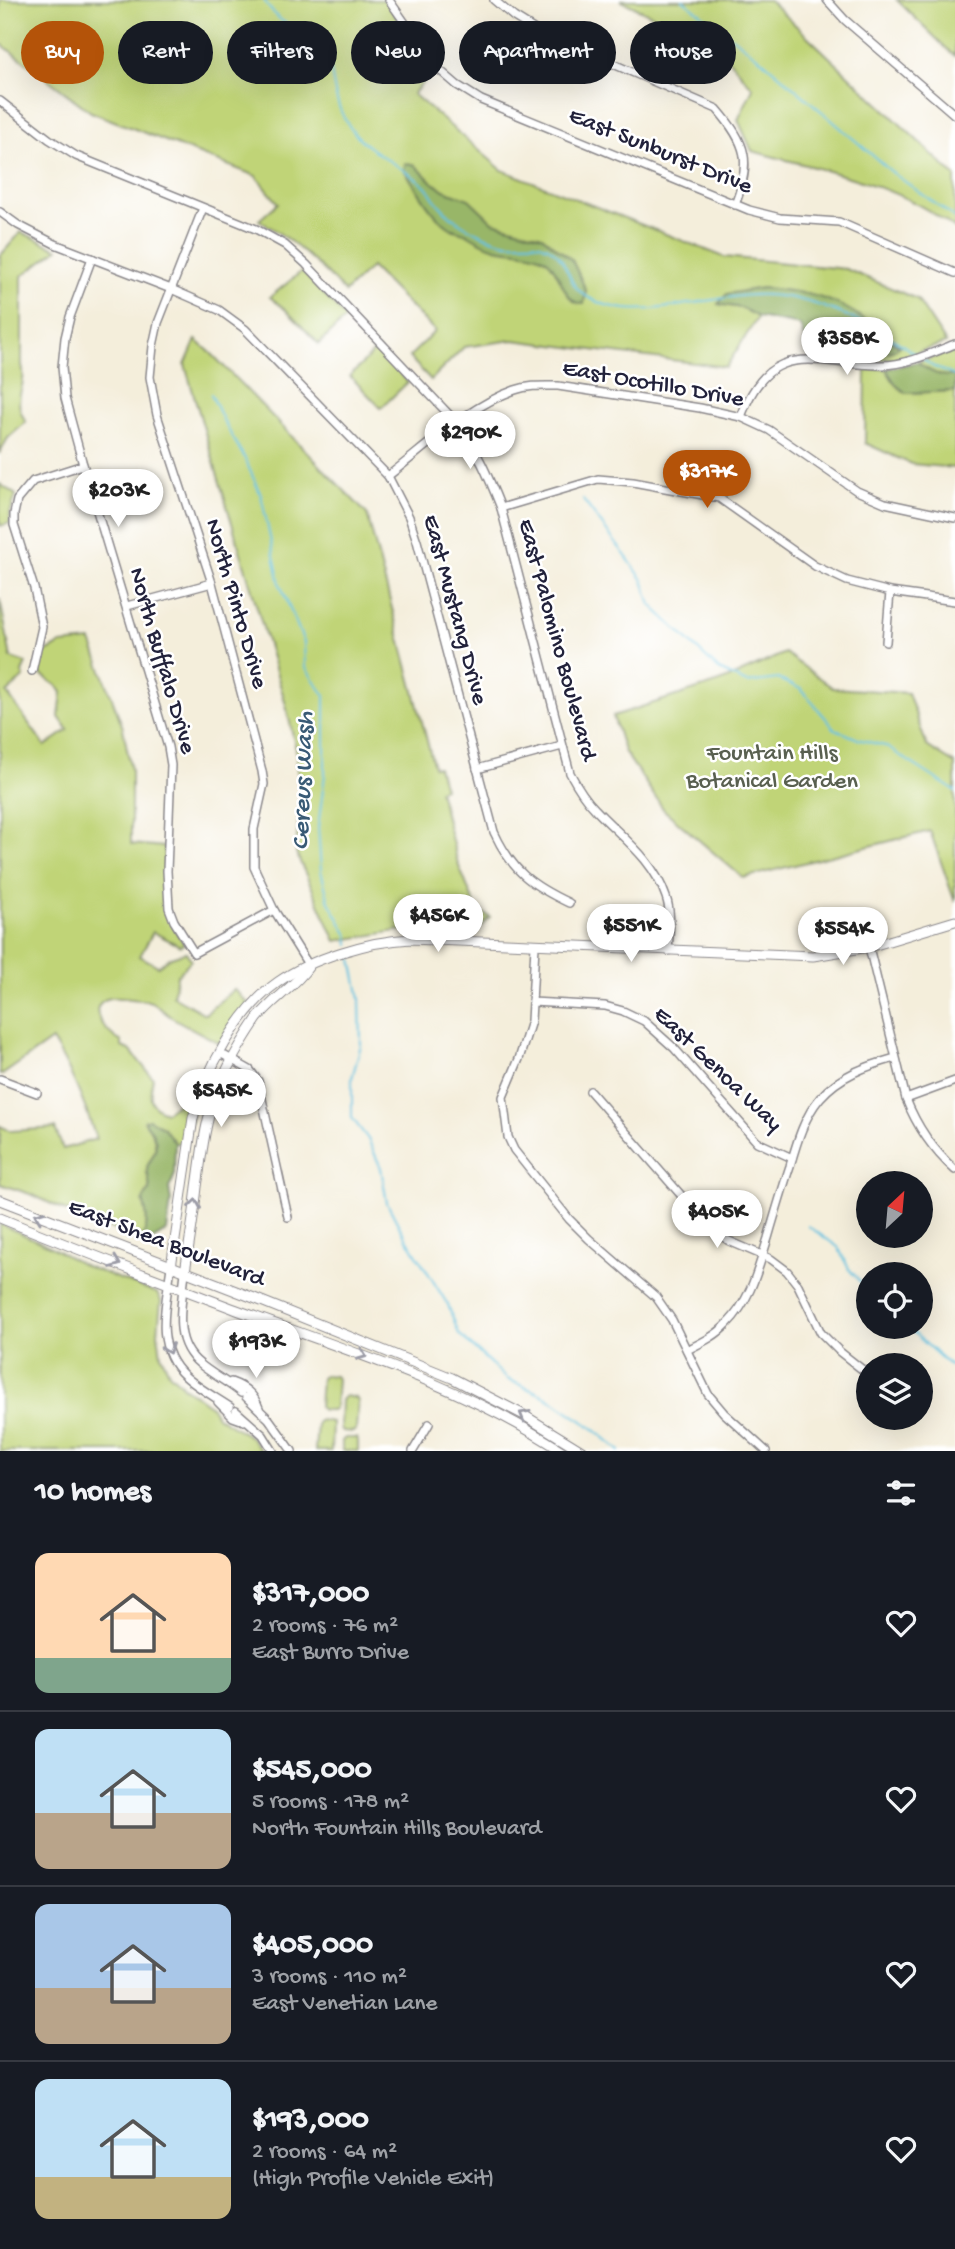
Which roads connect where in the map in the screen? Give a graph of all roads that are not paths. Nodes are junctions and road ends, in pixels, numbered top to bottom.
1 (389, 0) edge
2 (494, 0) edge
3 (827, 0) edge
4 (0, 102) edge
5 (955, 115) edge
6 (735, 205) junction
7 (203, 208) junction
8 (0, 212) edge
9 (92, 258) junction
10 (955, 273) edge
11 (171, 289) junction
12 (955, 344) edge
13 (741, 417) junction
14 (457, 423) junction
15 (83, 465) junction
16 (388, 476) junction
17 (501, 508) junction
18 (955, 518) edge
19 (212, 583) junction
20 (890, 592) junction
21 (955, 601) edge
22 (127, 606) junction
23 (886, 642) dead end
24 (32, 671) dead end
25 (562, 746) junction
26 (477, 769) junction
27 (569, 903) dead end
28 (274, 910) junction
29 (955, 922) edge
30 (535, 946) junction
31 (869, 947) junction
32 (668, 951) junction
33 (309, 966) junction
34 (532, 1002) junction
35 (220, 1053) junction
36 (232, 1058) junction
37 (895, 1058) junction
38 (0, 1079) edge
39 (955, 1081) edge
40 (590, 1091) dead end
41 (37, 1093) dead end
42 (906, 1099) junction
43 (792, 1158) junction
44 (955, 1170) edge
45 (0, 1200) edge
46 (288, 1217) dead end
47 (0, 1218) edge
48 (763, 1256) junction
49 (171, 1267) junction
50 (185, 1272) junction
51 (169, 1284) junction
52 (183, 1289) junction
53 (687, 1350) junction
54 (856, 1364) edge
55 (227, 1382) junction
56 (216, 1397) junction
57 (258, 1408) junction
58 (249, 1423) junction
59 (429, 1424) dead end
60 (282, 1437) junction
61 (271, 1448) edge
62 (292, 1451) edge
63 (413, 1451) edge
64 (562, 1451) edge
65 (582, 1451) edge
66 (766, 1451) edge

1 - 6 street, East Sunburst Drive
2 - 6 street
3 - 5 street
4 - 7 street, East Palomino Boulevard
6 - 10 street, East Sunburst Drive
7 - 11 street, North Pinto Drive
7 - 14 street, East Palomino Boulevard
8 - 9 street, East Mustang Drive
9 - 11 street, East Mustang Drive
9 - 15 street, North Buffalo Drive
11 - 16 street, East Mustang Drive
11 - 19 street, North Pinto Drive
12 - 13 street
13 - 14 street, East Ocotillo Drive
13 - 18 street, East Ocotillo Drive
14 - 16 street, East Ocotillo Drive
14 - 17 street, East Palomino Boulevard
15 - 22 street, North Buffalo Drive
15 - 24 street
16 - 26 street, East Mustang Drive
17 - 20 street
17 - 25 street, East Palomino Boulevard
19 - 22 street
19 - 28 street, North Pinto Drive
20 - 21 street
20 - 23 street
22 - 28 street, North Buffalo Drive
25 - 26 street
25 - 32 street, East Palomino Boulevard
26 - 27 street, East Mustang Drive
28 - 33 street, North Pinto Drive
29 - 31 main road
30 - 32 main road
30 - 33 main road
30 - 34 street
31 - 32 main road
31 - 37 street
33 - 35 main road
33 - 36 main road
34 - 43 street, East Genoa Way
34 - 53 street
35 - 36 street
35 - 49 main road
36 - 46 street
50 -> 36 main road
37 - 42 street
37 - 43 street
38 - 41 street
39 - 42 street
40 - 48 street
42 - 44 street
43 - 48 street
49 -> 45 main road, East Shea Boulevard
47 -> 51 main road, East Shea Boulevard
48 - 53 street
48 - 54 street
49 - 50 main road, East Shea Boulevard
49 - 51 street
50 - 52 street
65 -> 50 main road, East Shea Boulevard
51 - 52 main road, East Shea Boulevard
51 -> 56 street
52 - 55 street
52 -> 64 main road, East Shea Boulevard
53 - 66 street
55 - 56 street
55 - 57 street
55 - 57 street
56 - 58 street
56 - 58 street
57 - 58 street
57 - 60 street
58 - 61 street
59 - 63 street
60 - 61 street
60 - 62 street

